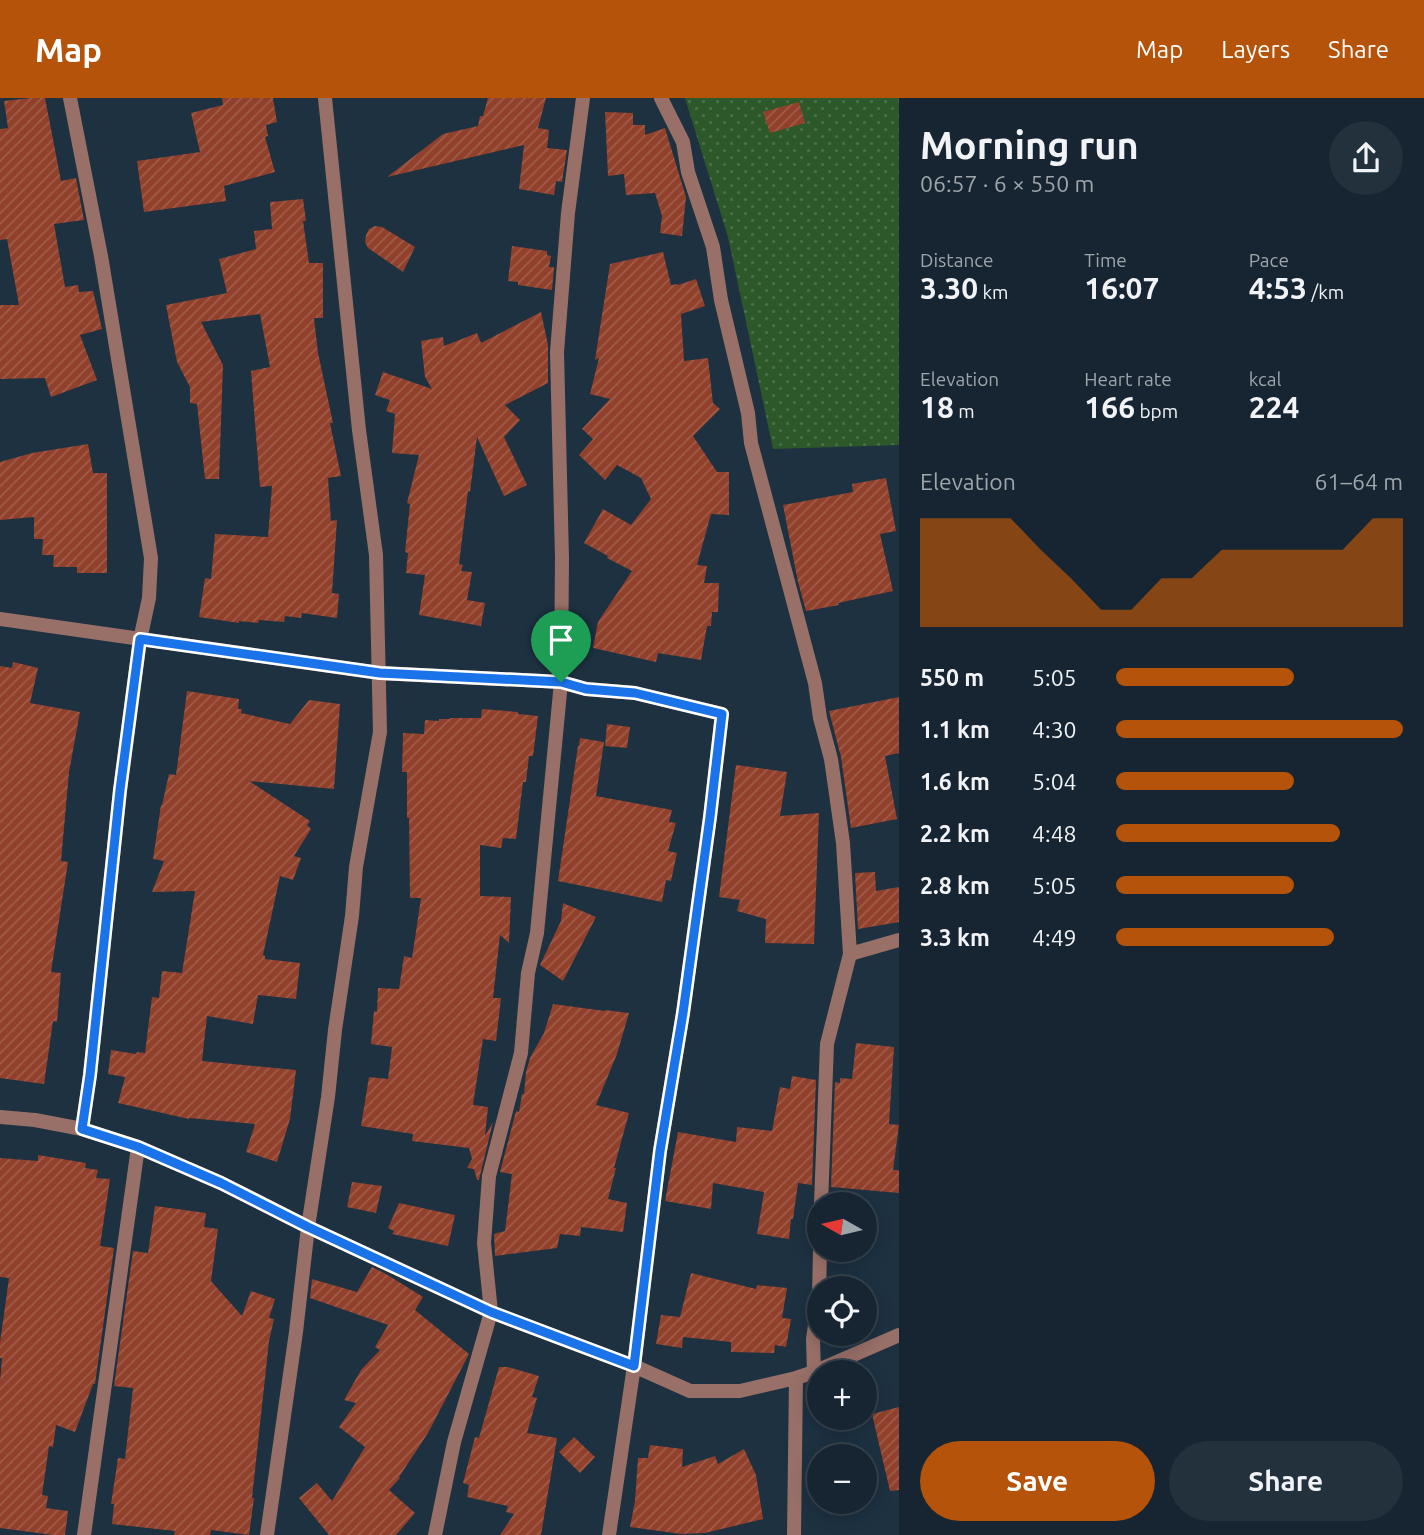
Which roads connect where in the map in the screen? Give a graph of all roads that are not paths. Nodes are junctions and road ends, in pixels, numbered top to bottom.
1 (70, 98) edge
2 (325, 98) edge
3 (583, 98) edge
4 (661, 98) edge
5 (0, 619) edge
6 (140, 639) junction
7 (380, 673) junction
8 (561, 682) junction
9 (899, 940) edge
10 (850, 954) junction
11 (0, 1117) edge
12 (82, 1129) junction
13 (138, 1147) junction
14 (821, 1192) edge
15 (308, 1227) junction
16 (820, 1262) edge
17 (491, 1312) junction
18 (899, 1335) edge
19 (814, 1360) edge
20 (842, 1360) edge
21 (634, 1366) junction
22 (807, 1374) edge
23 (796, 1378) junction
24 (84, 1535) edge
25 (267, 1535) edge
26 (435, 1535) edge
27 (609, 1535) edge
28 (794, 1535) edge

1 - 6 street
2 - 7 street
3 - 8 street
4 - 10 street
5 - 6 street
6 - 7 street
6 - 12 street
7 - 8 street
7 - 15 street
8 - 17 street
8 - 21 street
9 - 10 street
10 - 14 street
11 - 12 street
12 - 13 street
13 - 15 street
13 - 24 street
15 - 17 street
15 - 25 street
16 - 19 street
17 - 21 street
17 - 26 street
18 - 20 street
21 - 23 street
21 - 27 street
22 - 23 street
23 - 28 street

